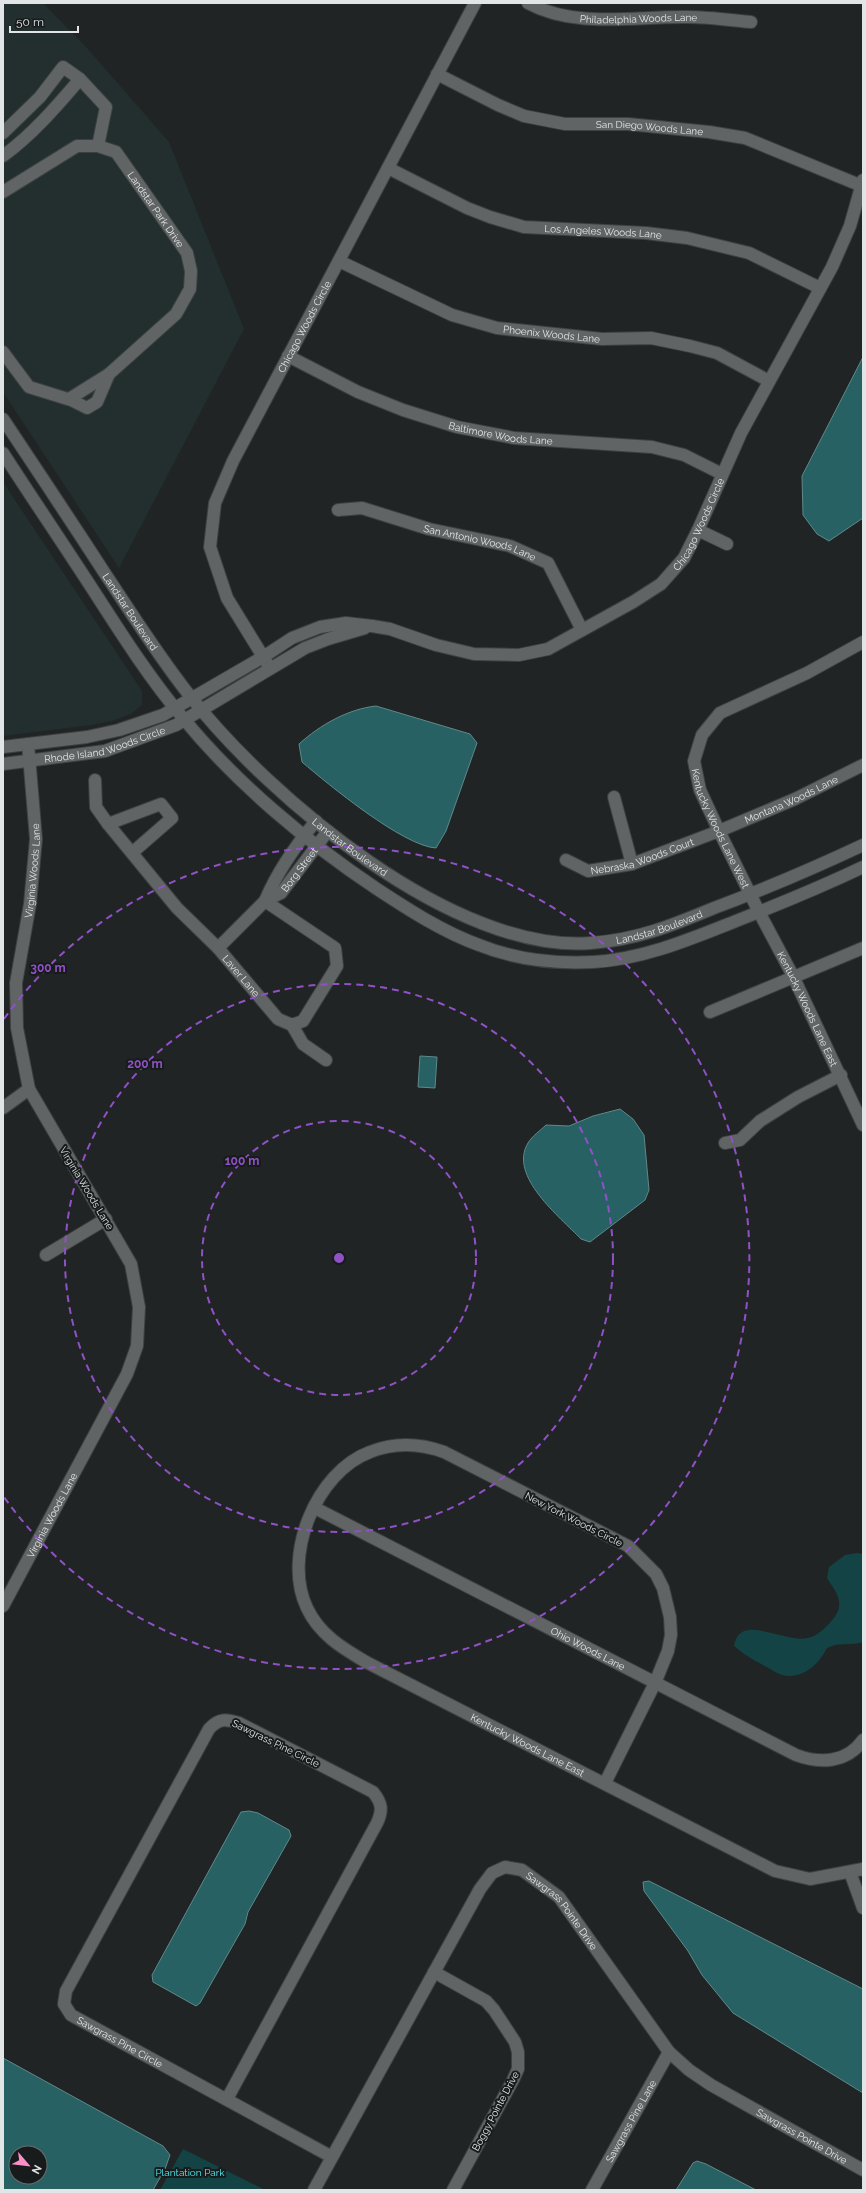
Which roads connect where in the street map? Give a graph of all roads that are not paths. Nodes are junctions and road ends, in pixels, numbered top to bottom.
1 (474, 3) edge
2 (528, 3) edge
3 (751, 22) dead end
4 (437, 74) junction
5 (80, 79) junction
6 (3, 134) edge
7 (98, 146) junction
8 (15, 147) junction
9 (3, 156) edge
10 (388, 168) junction
11 (862, 183) edge
12 (3, 192) edge
13 (339, 262) junction
14 (820, 288) junction
15 (3, 352) edge
16 (288, 356) junction
17 (109, 374) junction
18 (769, 381) junction
19 (69, 399) junction
20 (3, 419) edge
21 (3, 453) edge
22 (722, 474) junction
23 (338, 510) dead end
24 (698, 530) junction
25 (727, 544) dead end
26 (372, 626) junction
27 (582, 630) junction
28 (863, 642) edge
29 (263, 657) junction
30 (270, 668) junction
31 (192, 699) junction
32 (175, 709) junction
33 (202, 710) junction
34 (184, 720) junction
35 (28, 744) junction
36 (3, 747) edge
37 (29, 760) junction
38 (3, 764) edge
39 (863, 765) edge
40 (95, 780) dead end
41 (614, 797) dead end
42 (316, 821) junction
43 (108, 824) junction
44 (328, 831) junction
45 (719, 831) junction
46 (303, 836) junction
47 (863, 845) edge
48 (316, 846) junction
49 (133, 852) junction
50 (566, 860) dead end
51 (632, 864) junction
52 (863, 867) edge
53 (750, 895) junction
54 (265, 901) junction
55 (759, 912) junction
56 (218, 948) junction
57 (863, 948) edge
58 (793, 976) junction
59 (710, 1012) dead end
60 (292, 1025) junction
61 (326, 1060) dead end
62 (841, 1075) junction
63 (29, 1089) junction
64 (3, 1108) edge
65 (863, 1125) edge
66 (725, 1143) dead end
67 (106, 1219) junction
68 (46, 1255) dead end
69 (315, 1508) junction
70 (3, 1606) edge
71 (655, 1683) junction
72 (863, 1740) edge
73 (605, 1783) junction
74 (863, 1868) edge
75 (850, 1872) junction
76 (863, 1908) edge
77 (434, 1972) junction
78 (669, 2052) junction
79 (227, 2099) junction
80 (332, 2156) junction
81 (863, 2170) edge
82 (314, 2190) edge
83 (453, 2190) edge
84 (592, 2190) edge

1 - 4 street, Chicago Woods Circle
2 - 3 street, Philadelphia Woods Lane
4 - 10 street, Chicago Woods Circle
4 - 11 street, San Diego Woods Lane
5 - 6 street
5 - 7 street
5 - 8 street
6 - 8 street
7 - 12 street, Landstar Park Drive
7 - 17 street, Landstar Park Drive
8 - 9 street
10 - 13 street, Chicago Woods Circle
10 - 14 street, Los Angeles Woods Lane
11 - 14 street, Chicago Woods Circle
13 - 16 street, Chicago Woods Circle
13 - 18 street, Phoenix Woods Lane
14 - 18 street, Chicago Woods Circle
15 - 19 street, Landstar Park Drive
16 - 22 street, Baltimore Woods Lane
16 - 29 street, Chicago Woods Circle
17 - 19 street, Landstar Park Drive
17 - 19 street, Landstar Park Drive
18 - 22 street, Chicago Woods Circle
20 - 31 street, Landstar Boulevard
21 - 32 street, Landstar Boulevard
22 - 24 street, Chicago Woods Circle
23 - 27 street, San Antonio Woods Lane
24 - 25 street
24 - 27 street, Chicago Woods Circle
26 - 27 street, Chicago Woods Circle
26 - 29 street, Chicago Woods Circle
26 - 30 street, Chicago Woods Circle
28 - 45 street, Kentucky Woods Lane West
29 - 30 street, Chicago Woods Circle
29 - 31 street, Chicago Woods Circle
30 - 33 street, Chicago Woods Circle
31 - 32 street, Rhode Island Woods Circle
31 - 33 street, Landstar Boulevard
32 - 34 street, Landstar Boulevard
32 - 35 street, Rhode Island Woods Circle
33 - 34 street, Rhode Island Woods Circle
33 - 42 street, Landstar Boulevard
34 - 37 street, Rhode Island Woods Circle
34 - 46 street, Landstar Boulevard
35 - 36 street, Rhode Island Woods Circle
35 - 37 street, Virginia Woods Lane
37 - 38 street, Rhode Island Woods Circle
37 - 63 street, Virginia Woods Lane
39 - 45 street, Montana Woods Lane
40 - 43 street, Laver Lane
41 - 51 street
42 - 44 street, Landstar Boulevard
42 - 46 street, Borg Street
43 - 49 street, Laver Lane
43 - 49 street
44 - 48 street, Borg Street
44 - 53 street, Landstar Boulevard
45 - 51 street, Nebraska Woods Court
45 - 53 street, Kentucky Woods Lane West
46 - 48 street, Landstar Boulevard
46 - 54 street, Borg Street
47 - 53 street, Landstar Boulevard
48 - 54 street, Borg Street
48 - 55 street, Landstar Boulevard
49 - 56 street, Laver Lane
50 - 51 street, Nebraska Woods Court
52 - 55 street, Landstar Boulevard
53 - 55 street, Kentucky Woods Lane East
54 - 56 street, Borg Street
54 - 60 street
55 - 58 street, Kentucky Woods Lane East
56 - 60 street, Laver Lane
57 - 58 street
58 - 59 street
58 - 62 street, Kentucky Woods Lane East
60 - 61 street
62 - 65 street, Kentucky Woods Lane East
62 - 66 street
63 - 64 street
63 - 67 street, Virginia Woods Lane
67 - 68 street
67 - 70 street, Virginia Woods Lane
69 - 71 street, Ohio Woods Lane
69 - 71 street, New York Woods Circle
69 - 73 street, Kentucky Woods Lane East
71 - 72 street, Ohio Woods Lane
71 - 73 street, New York Woods Circle
73 - 75 street, Kentucky Woods Lane East
74 - 75 street, Kentucky Woods Lane East
75 - 76 street
77 - 78 street, Sawgrass Pointe Drive
77 - 80 street, Sawgrass Pointe Drive
77 - 83 street, Boggy Pointe Drive
78 - 81 street, Sawgrass Pointe Drive
78 - 84 street, Sawgrass Pine Lane
79 - 79 street, Sawgrass Pine Circle
79 - 80 street, Sawgrass Pine Circle
80 - 82 street, Sawgrass Pointe Drive

